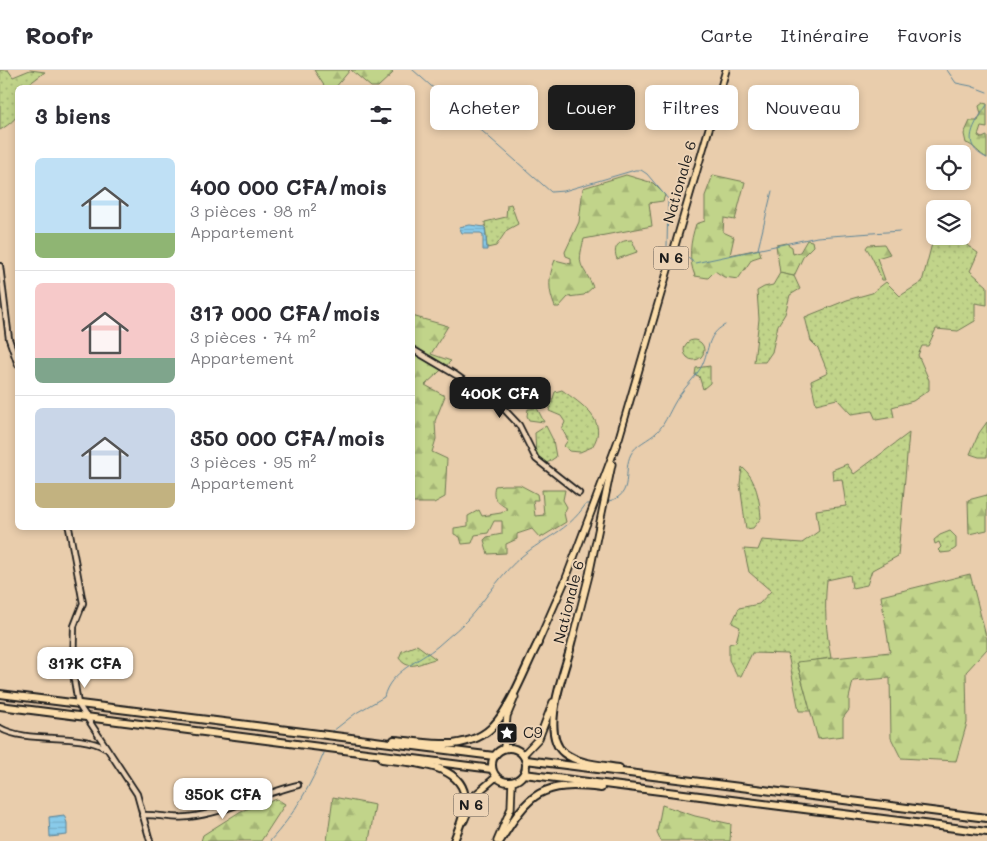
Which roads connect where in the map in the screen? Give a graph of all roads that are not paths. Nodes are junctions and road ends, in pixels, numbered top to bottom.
1 (726, 70) edge
2 (0, 266) edge
3 (415, 351) edge
4 (15, 356) edge
5 (616, 445) junction
6 (579, 493) dead end
7 (69, 530) edge
8 (538, 642) junction
9 (570, 650) junction
10 (0, 694) edge
11 (78, 704) junction
12 (0, 706) edge
13 (86, 716) junction
14 (0, 728) edge
15 (282, 730) junction
16 (279, 742) junction
17 (106, 748) junction
18 (504, 748) junction
19 (494, 756) junction
20 (524, 757) junction
21 (492, 769) junction
22 (524, 774) junction
23 (496, 777) junction
24 (512, 782) junction
25 (714, 784) junction
26 (298, 785) dead end
27 (712, 797) junction
28 (142, 815) junction
29 (987, 818) edge
30 (987, 832) edge
31 (150, 841) edge
32 (455, 841) edge
33 (498, 841) edge

1 - 5 main road, Nationale 6 / N 6
2 - 4 street
3 - 6 street
5 - 8 main road, Nationale 6 / N 6
5 - 9 main road, Nationale 6 / N 6
7 - 11 street
8 - 15 highway
8 - 18 main road, Nationale 6 / N 6
9 - 20 main road, Nationale 6 / N 6
9 - 25 highway
10 - 11 highway
11 - 13 street
11 - 15 highway
12 - 13 highway
13 - 16 highway
13 - 17 street
14 - 17 street
15 - 19 highway
16 - 21 highway
16 - 32 highway
17 - 28 street
18 - 19 highway
18 - 20 highway
19 - 21 highway
20 - 22 highway
20 - 25 highway
21 - 23 highway, N 6
22 - 24 highway
22 - 27 highway
23 - 24 highway, N 6
23 - 32 main road, N 6
24 - 33 main road, N 6
25 - 29 highway
26 - 28 street
27 - 30 highway
27 - 33 highway
28 - 31 street

